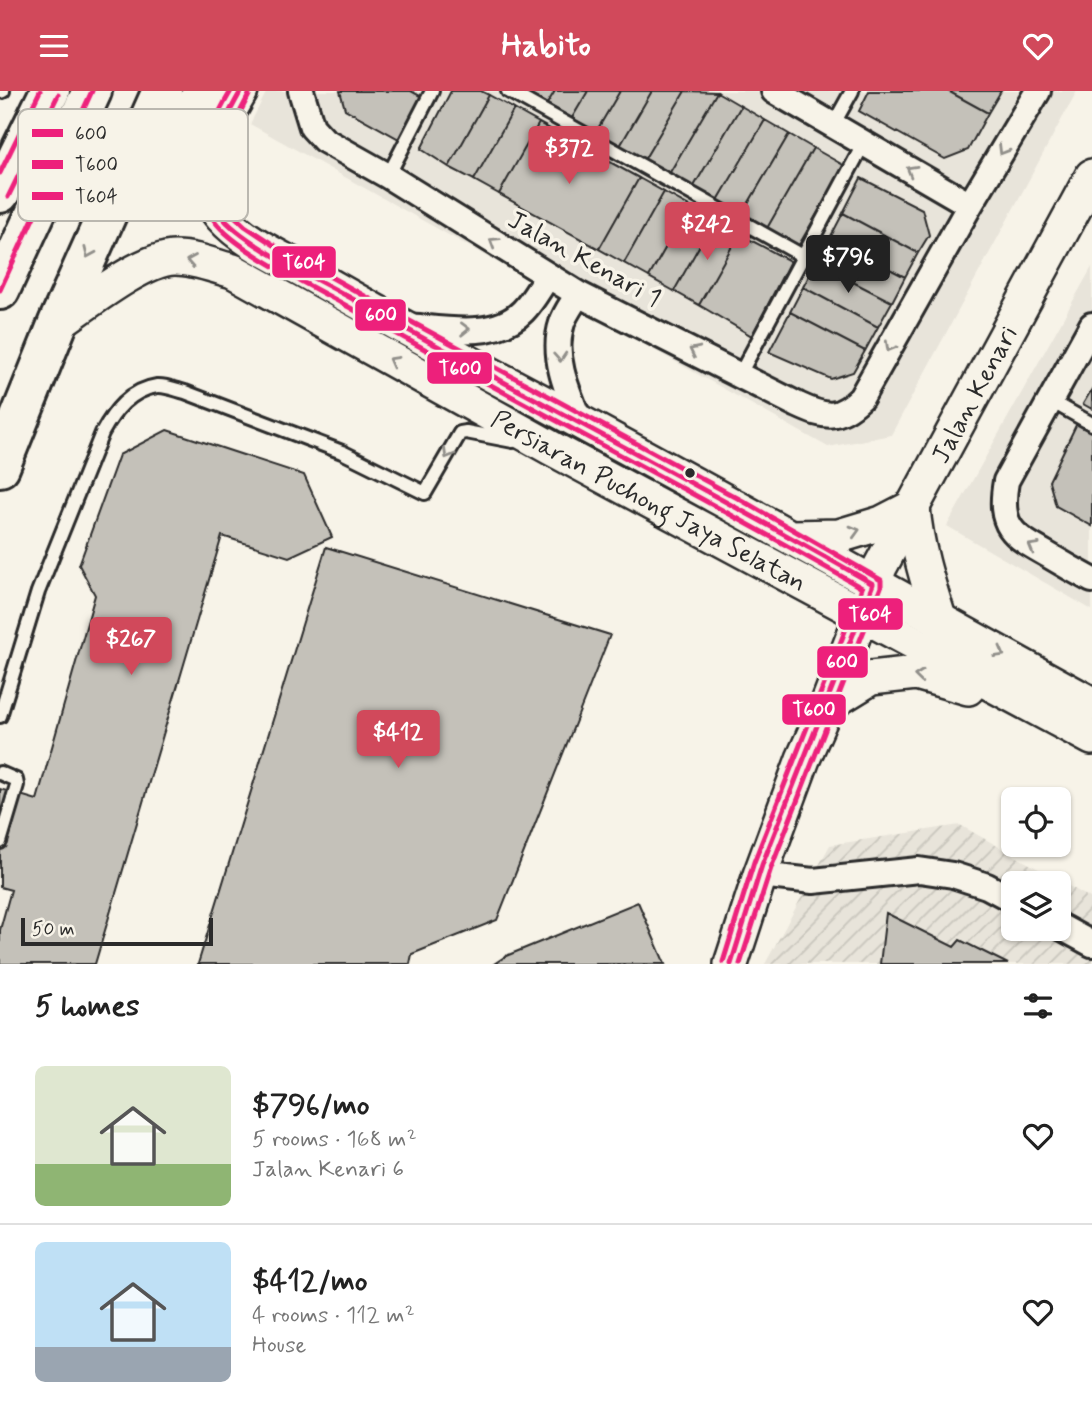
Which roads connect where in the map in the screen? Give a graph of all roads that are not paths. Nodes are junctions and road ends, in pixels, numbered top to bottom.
1 (51, 91) edge
2 (93, 91) edge
3 (162, 91) edge
4 (205, 91) edge
5 (241, 91) edge
6 (301, 91) edge
7 (432, 91) edge
8 (508, 91) edge
9 (774, 91) edge
10 (852, 91) edge
11 (1038, 91) edge
12 (42, 109) edge
13 (85, 109) edge
14 (154, 109) edge
15 (193, 109) edge
16 (230, 109) edge
17 (833, 125) junction
18 (864, 143) junction
19 (18, 157) edge
20 (388, 176) junction
21 (1092, 176) edge
22 (0, 193) edge
23 (970, 205) junction
24 (32, 221) edge
25 (103, 221) edge
26 (227, 221) edge
27 (803, 256) junction
28 (548, 276) junction
29 (0, 290) edge
30 (578, 293) junction
31 (58, 323) junction
32 (397, 325) junction
33 (1092, 325) edge
34 (740, 374) junction
35 (1051, 401) junction
36 (580, 422) junction
37 (1092, 424) edge
38 (551, 448) junction
39 (0, 467) edge
40 (913, 507) junction
41 (792, 537) junction
42 (1092, 580) edge
43 (873, 584) junction
44 (861, 615) junction
45 (940, 621) junction
46 (827, 705) junction
47 (0, 716) edge
48 (1086, 724) edge
49 (0, 773) edge
50 (0, 842) edge
51 (760, 875) junction
52 (1001, 894) edge
53 (1071, 933) edge
54 (1092, 944) edge
55 (731, 964) edge

1 - 12 highway
2 - 13 highway
3 - 14 highway
4 - 15 highway
5 - 16 main road, Persiaran Puchong Jaya Selatan
6 - 20 street, Jalan Kenari 1
7 - 20 lane
8 - 27 lane
9 - 17 street
10 - 17 lane
11 -> 23 street, Jalan Kenari 1
17 - 18 street
23 -> 18 street
18 - 27 lane
19 - 22 highway
28 -> 20 street, Jalan Kenari 1
21 - 40 main road, Jalan Kenari
23 -> 34 street, Jalan Kenari 1
24 - 29 highway
25 -> 31 highway
26 - 32 main road, Persiaran Puchong Jaya Selatan
27 - 34 lane
28 - 30 street, Jalan Kenari 1
32 -> 28 street
34 -> 30 street, Jalan Kenari 1
30 -> 36 street
38 -> 31 main road, Persiaran Puchong Jaya Selatan
31 - 39 highway
32 - 36 main road, Persiaran Puchong Jaya Selatan
33 - 35 street
35 - 37 lane
42 -> 35 street
36 - 41 main road, Persiaran Puchong Jaya Selatan
38 - 44 main road, Persiaran Puchong Jaya Selatan
38 -> 47 lane
41 -> 40 main road
40 - 43 main road, Jalan Kenari
40 - 45 main road
41 - 43 main road, Persiaran Puchong Jaya Selatan
43 - 44 main road, Jalan Kenari
43 - 45 main road, Persiaran Puchong Jaya Selatan
44 - 46 main road, Jalan Kenari
44 - 48 main road, Persiaran Puchong Jaya Selatan
45 -> 48 main road, Persiaran Puchong Jaya Selatan
48 -> 46 main road
46 - 51 main road, Jalan Kenari
49 - 50 lane
51 - 52 street
51 - 55 main road, Jalan Kenari
53 - 54 street

